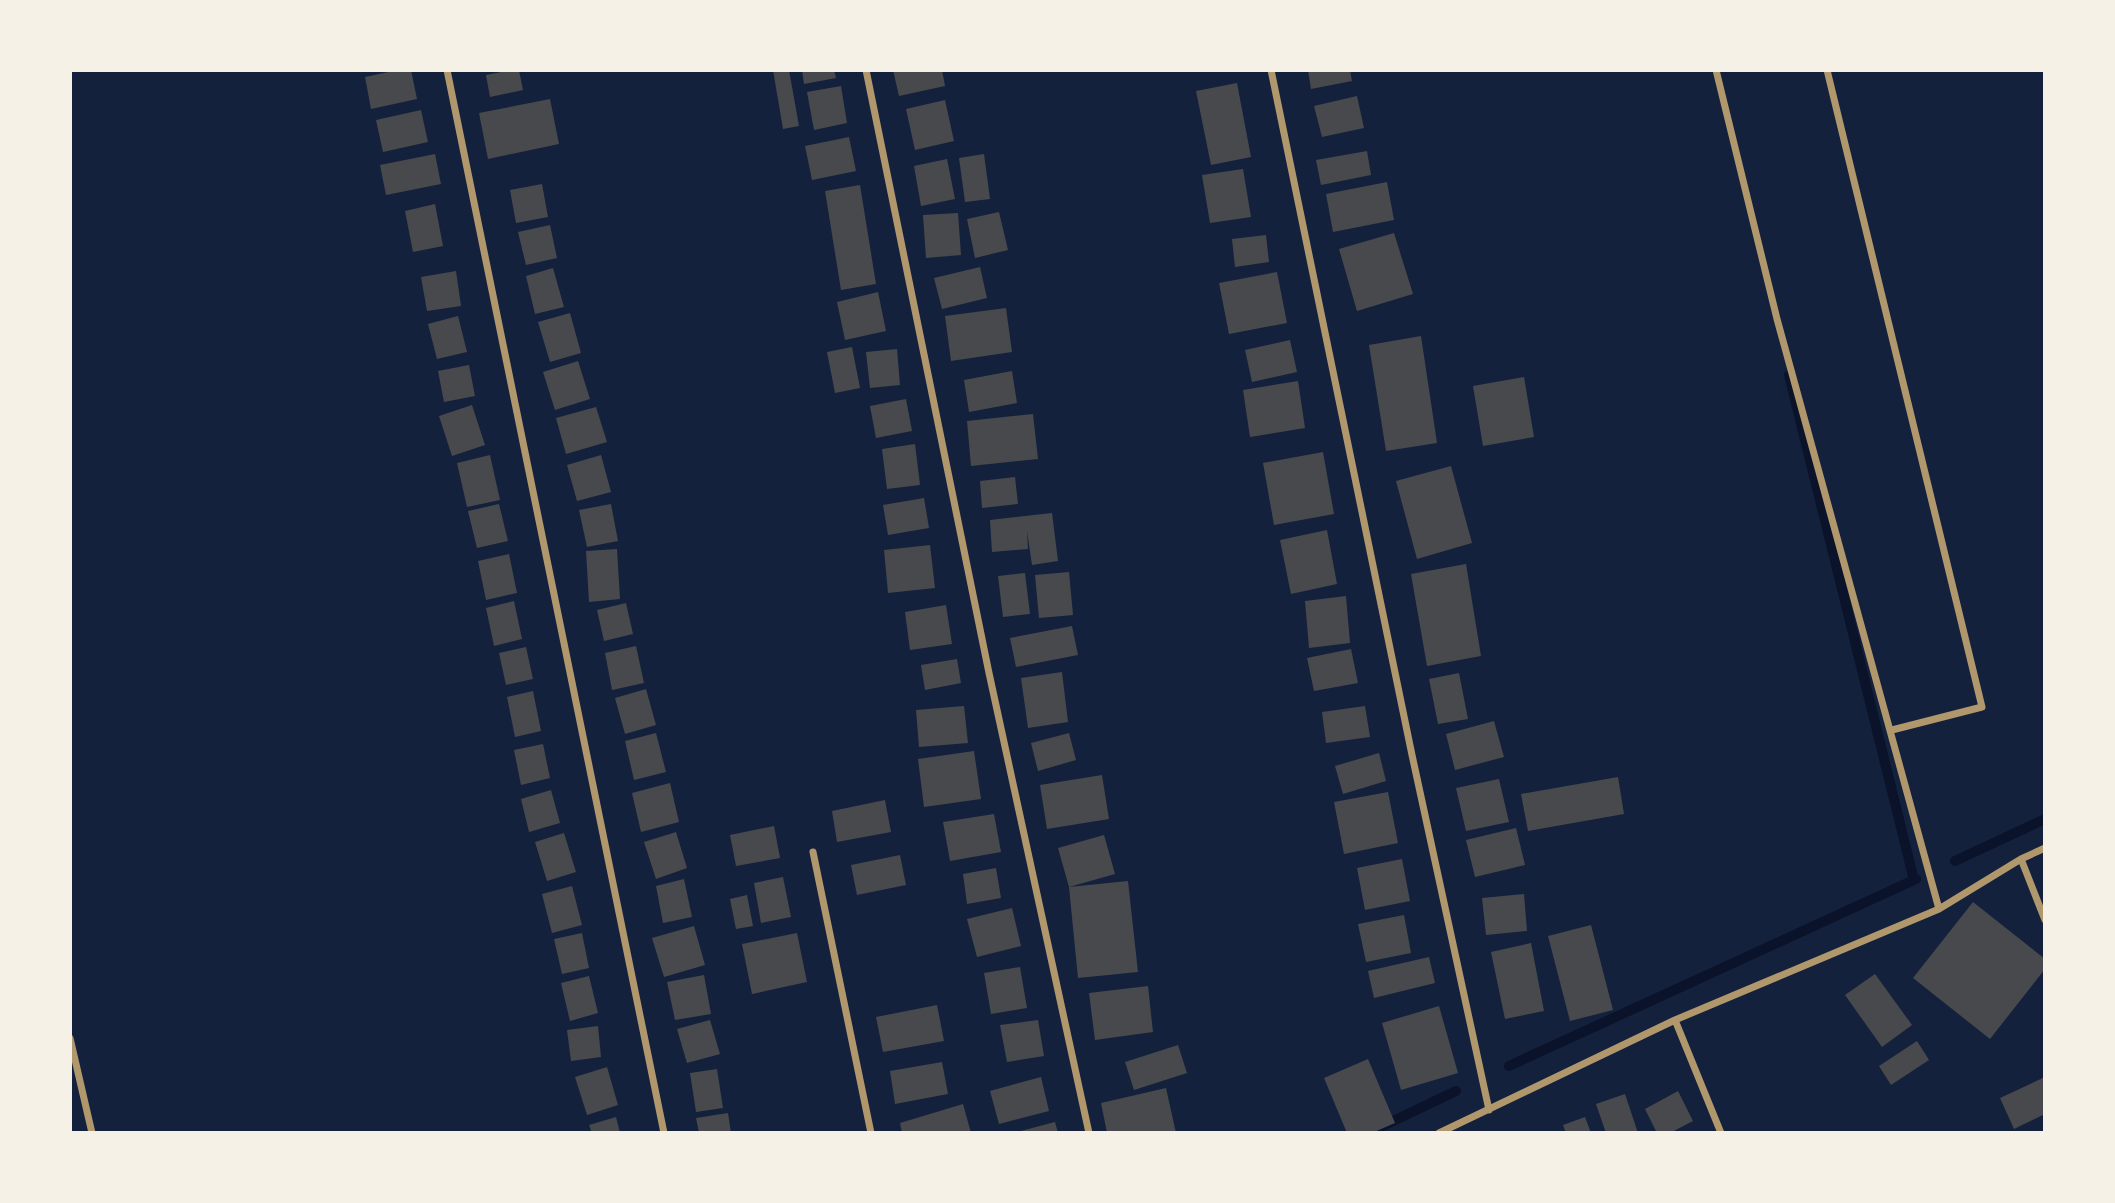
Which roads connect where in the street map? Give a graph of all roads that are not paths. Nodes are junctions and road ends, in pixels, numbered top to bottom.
1 (447, 70) edge
2 (866, 70) edge
3 (1271, 70) edge
4 (1716, 70) edge
5 (1827, 70) edge
6 (1892, 730) junction
7 (2045, 848) edge
8 (813, 852) dead end
9 (2021, 859) junction
10 (1939, 909) junction
11 (2045, 920) edge
12 (1675, 1020) junction
13 (70, 1038) edge
14 (1489, 1110) junction
15 (1457, 1129) edge
16 (92, 1133) edge
17 (664, 1133) edge
18 (871, 1133) edge
19 (1089, 1133) edge
20 (1439, 1133) edge
21 (1721, 1133) edge

1 - 17 street
2 - 19 street
3 - 14 street
4 - 6 street
5 - 6 street
6 - 10 street
7 - 9 street
8 - 18 street
9 - 10 street
9 - 11 street
10 - 12 street
12 - 14 street
12 - 21 street
13 - 16 street
14 - 15 street
15 - 20 street

